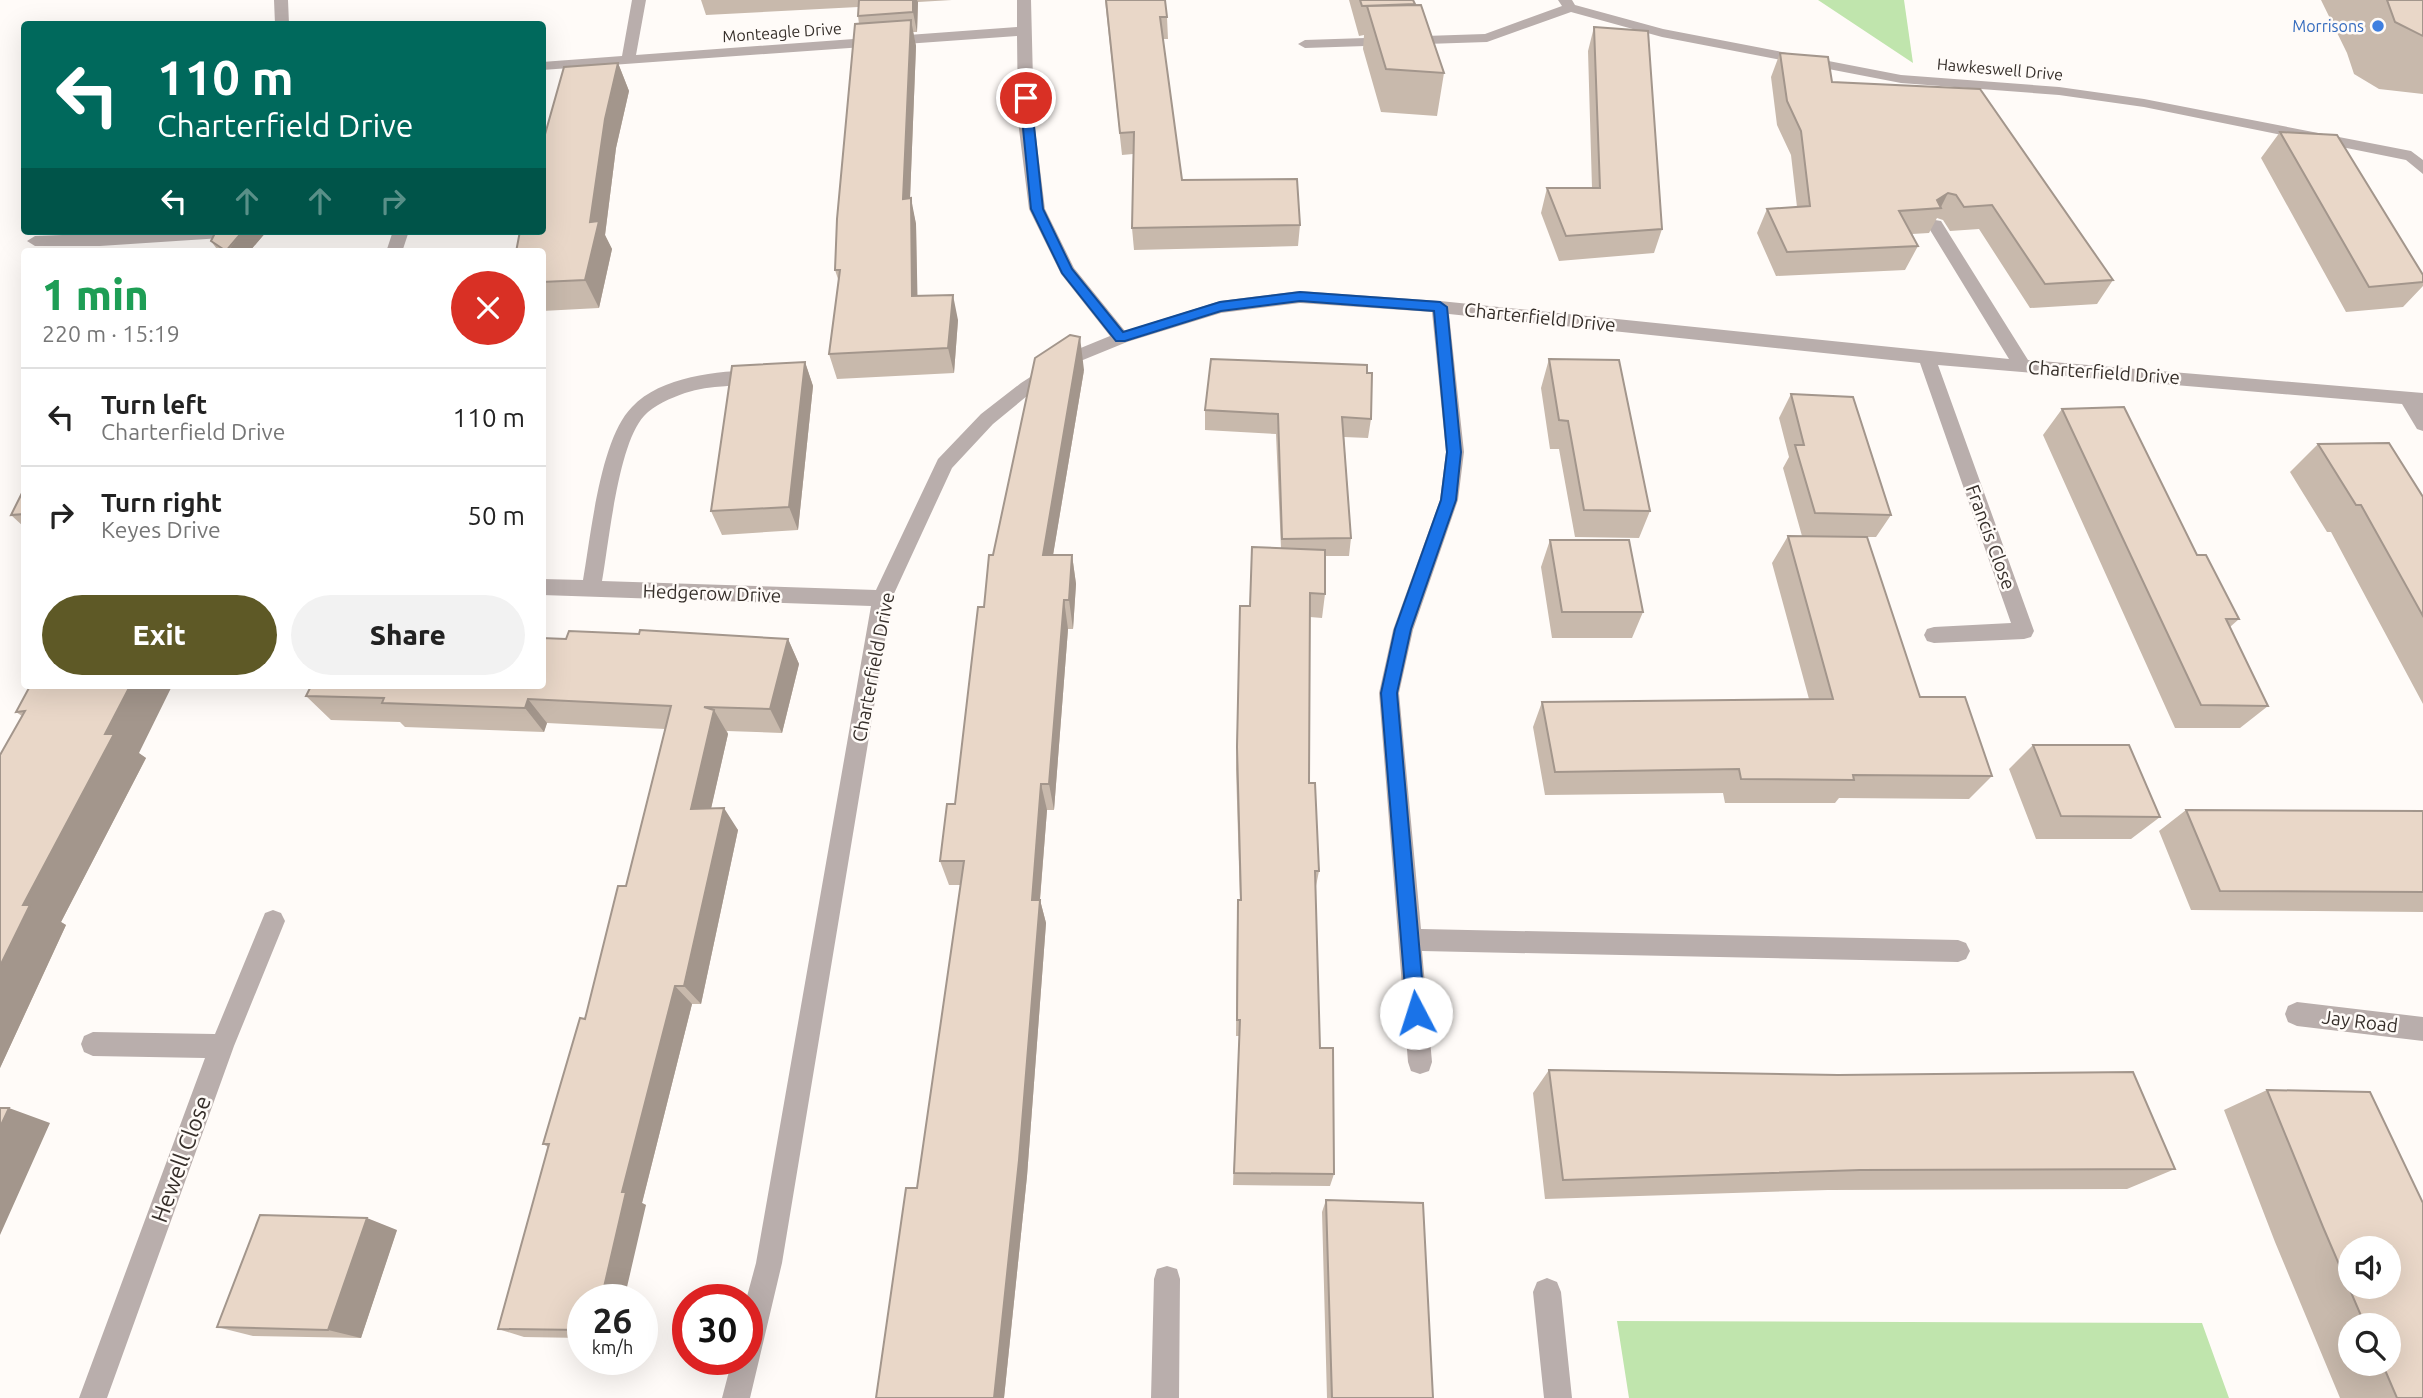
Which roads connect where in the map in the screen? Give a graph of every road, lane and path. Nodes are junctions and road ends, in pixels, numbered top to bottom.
1 (281, 0) edge
2 (639, 0) edge
3 (1024, 0) edge
4 (1567, 4) edge
5 (282, 21) edge
6 (1025, 31) junction
7 (1304, 44) dead end
8 (628, 62) junction
9 (546, 66) edge
10 (2423, 169) edge
11 (1935, 225) edge
12 (214, 235) edge
13 (35, 241) dead end
14 (98, 247) edge
15 (1440, 307) junction
16 (1121, 338) junction
17 (1927, 358) junction
18 (2022, 366) junction
19 (774, 376) edge
20 (2415, 398) edge
21 (2423, 424) edge
22 (546, 587) edge
23 (591, 589) junction
24 (883, 598) junction
25 (1934, 635) dead end
26 (273, 921) dead end
27 (1410, 940) junction
28 (1958, 951) dead end
29 (2297, 1014) dead end
30 (2423, 1029) edge
31 (93, 1044) dead end
32 (222, 1046) junction
33 (1420, 1062) dead end
34 (1167, 1279) dead end
35 (763, 1288) edge
36 (1547, 1292) dead end
37 (742, 1375) edge
38 (93, 1398) edge
39 (736, 1398) edge
40 (1165, 1398) edge
41 (1558, 1398) edge

1 - 5 street
2 - 8 street
3 - 6 street
4 - 7 street, Hawkeswell Drive
4 - 10 street, Hawkeswell Drive
6 - 8 street, Monteagle Drive
6 - 16 street
8 - 9 street, Monteagle Drive
11 - 18 street
12 - 14 street
13 - 14 street
15 - 16 street, Charterfield Drive
15 - 17 street, Charterfield Drive
15 - 27 street
16 - 24 street, Charterfield Drive
17 - 18 street, Charterfield Drive
17 - 25 street, Francis Close
18 - 20 street, Charterfield Drive
19 - 23 street
20 - 21 street
22 - 23 street, Hedgerow Drive
23 - 24 street, Hedgerow Drive
24 - 35 street, Charterfield Drive
26 - 32 street, Hewell Close
27 - 28 street
27 - 33 street
29 - 30 street, Jay Road
31 - 32 street
32 - 38 street, Hewell Close
34 - 40 street
36 - 41 street
37 - 39 street

